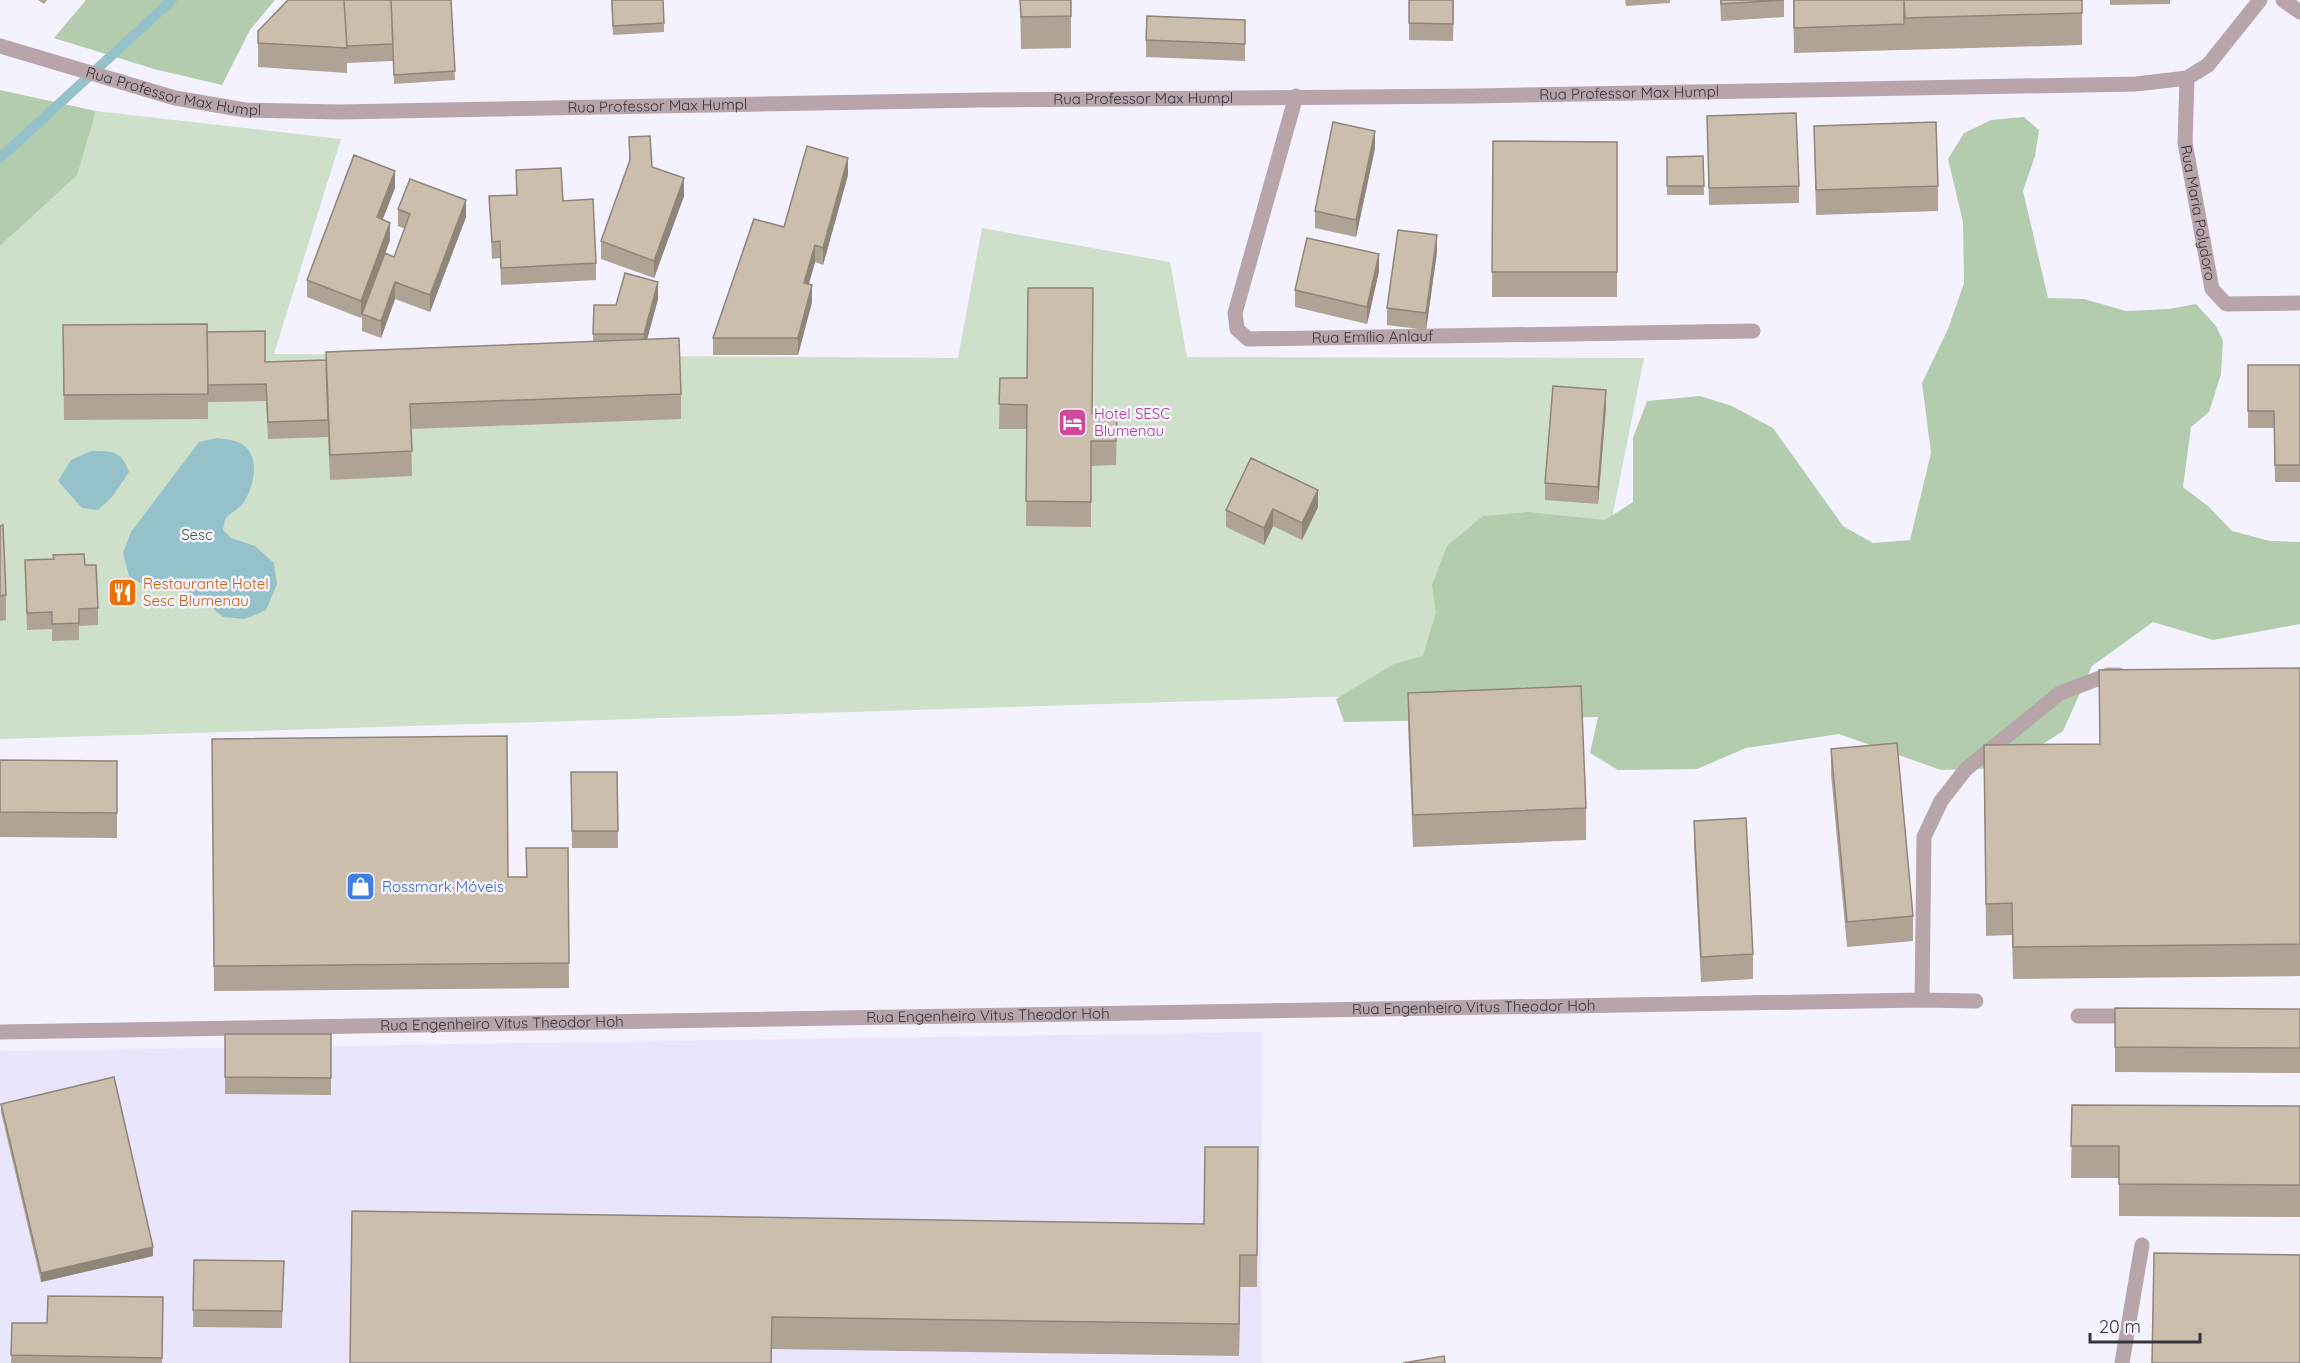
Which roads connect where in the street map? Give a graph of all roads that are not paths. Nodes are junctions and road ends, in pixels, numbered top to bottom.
1 (2260, 0) edge
2 (2283, 0) edge
3 (2300, 12) edge
4 (0, 46) edge
5 (2187, 78) junction
6 (1296, 96) junction
7 (2300, 303) edge
8 (1753, 331) dead end
9 (2131, 675) edge
10 (1922, 1000) junction
11 (1976, 1001) dead end
12 (2078, 1016) dead end
13 (2148, 1016) edge
14 (0, 1032) edge
15 (2142, 1245) dead end
16 (2122, 1363) edge

1 - 5 street, Rua Professor Max Humpl
2 - 3 street
4 - 6 street, Rua Professor Max Humpl
5 - 6 street, Rua Professor Max Humpl
5 - 7 street, Rua Maria Polydoro
6 - 8 street, Rua Emílio Anlauf
9 - 10 street
10 - 11 street, Rua Engenheiro Vitus Theodor Hoh
10 - 14 street, Rua Engenheiro Vitus Theodor Hoh
12 - 13 street
15 - 16 street

